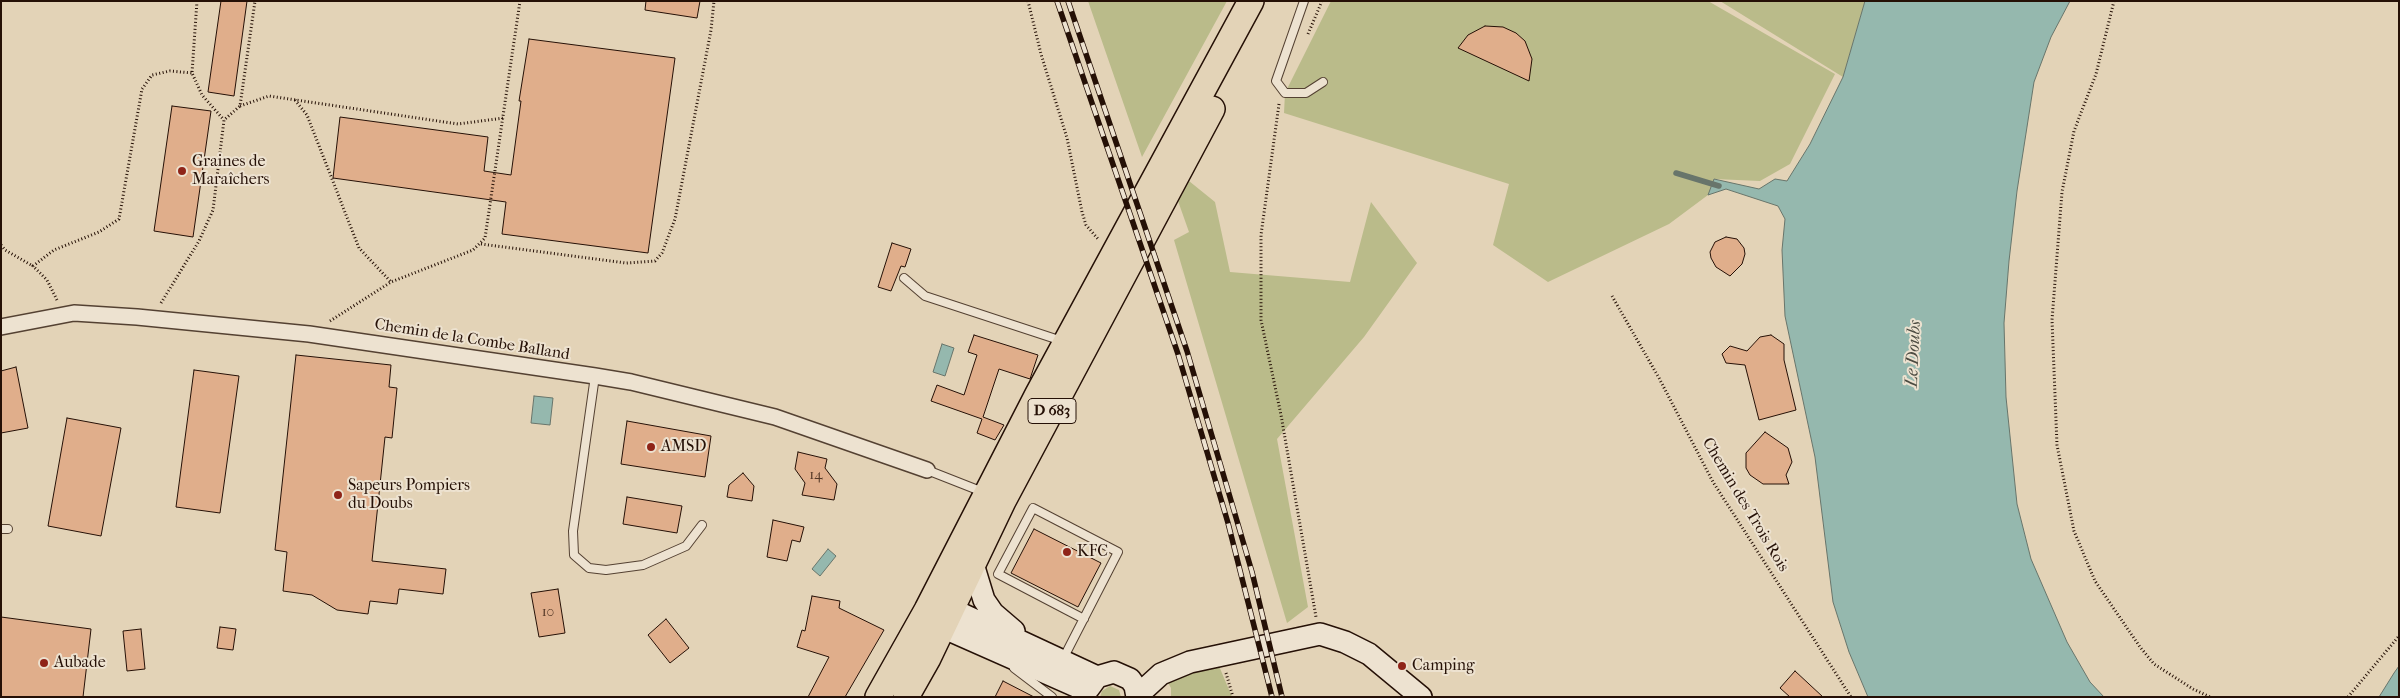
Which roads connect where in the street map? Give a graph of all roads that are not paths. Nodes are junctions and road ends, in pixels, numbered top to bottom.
1 (1251, 1) edge
2 (1270, 1) edge
3 (1304, 1) edge
4 (1323, 82) dead end
5 (904, 278) dead end
6 (1, 327) edge
7 (1066, 343) junction
8 (595, 376) junction
9 (927, 470) joint
10 (987, 494) junction
11 (702, 525) dead end
12 (973, 564) junction
13 (940, 615) junction
14 (1084, 619) junction
15 (970, 638) junction
16 (990, 646) junction
17 (1030, 647) junction
18 (1062, 661) junction
19 (926, 662) junction
20 (1090, 688) edge
21 (1135, 690) edge
22 (878, 697) edge
23 (906, 697) edge
24 (1052, 697) edge
25 (1421, 697) edge

1 - 7 main road, D 683
2 - 12 main road, D 683
3 - 4 lane
5 - 7 lane
6 - 8 street, Chemin de la Combe Balland
7 - 10 main road, D 683
8 - 9 street, Chemin de la Combe Balland
8 - 11 lane
9 - 10 lane
10 - 13 main road, D 683
12 - 13 main road, D 683
12 - 17 street
13 - 15 street
13 - 17 street
13 - 19 main road, D 683
13 - 22 main road, D 683
14 - 14 lane
14 - 18 lane
15 - 16 street
15 - 19 street
16 - 20 street
16 - 24 lane
17 - 18 street
18 - 20 street
19 - 23 main road, D 683
20 - 21 street
21 - 25 street

